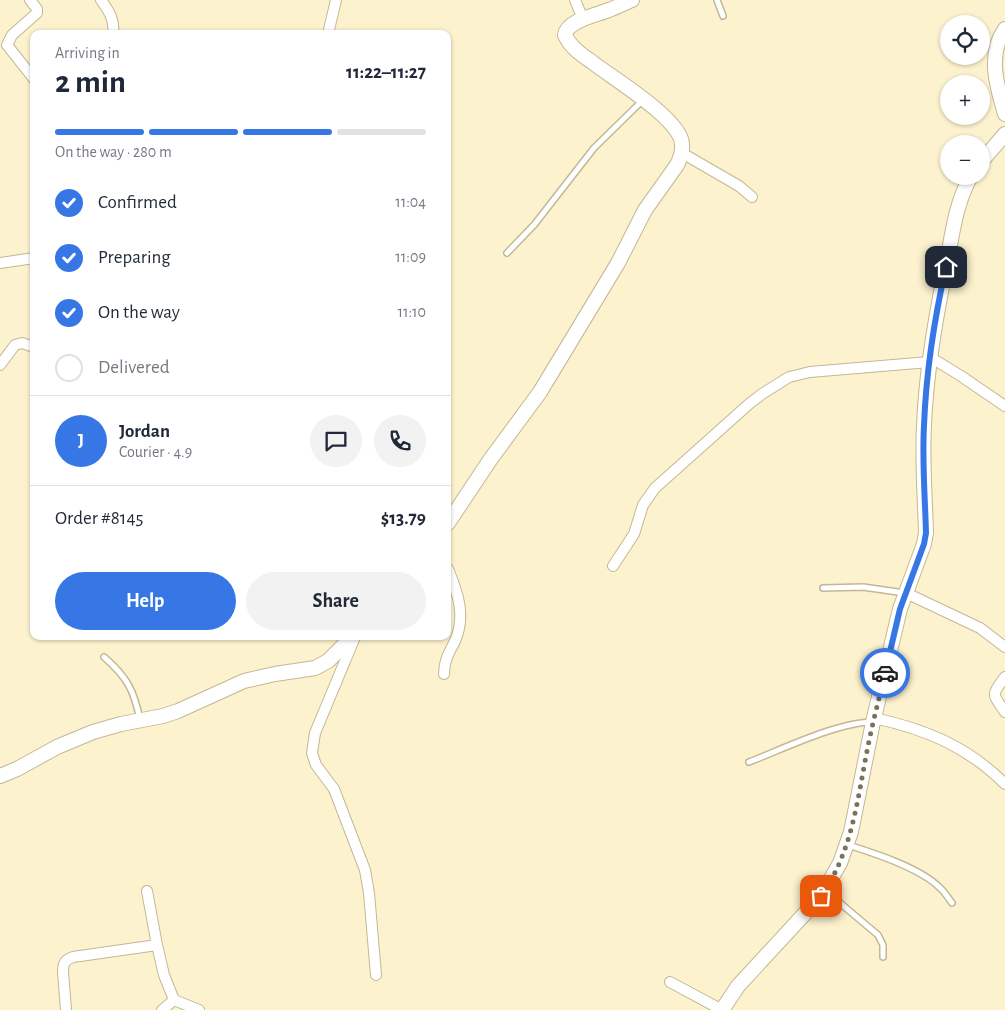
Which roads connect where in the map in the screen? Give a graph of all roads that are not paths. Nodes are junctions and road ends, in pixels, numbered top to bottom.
1 (30, 0) edge
2 (101, 0) edge
3 (336, 0) edge
4 (575, 0) edge
5 (632, 0) edge
6 (718, 0) edge
7 (723, 16) dead end
8 (582, 19) junction
9 (1005, 29) edge
10 (113, 30) edge
11 (329, 30) edge
12 (30, 74) edge
13 (643, 100) junction
14 (1005, 114) edge
15 (1005, 134) edge
16 (990, 152) edge
17 (682, 153) junction
18 (967, 185) edge
19 (752, 198) dead end
20 (507, 253) dead end
21 (30, 259) edge
22 (0, 263) edge
23 (30, 346) edge
24 (930, 359) junction
25 (0, 365) edge
26 (1005, 406) edge
27 (451, 518) edge
28 (613, 566) dead end
29 (451, 576) edge
30 (823, 588) dead end
31 (906, 593) junction
32 (350, 640) edge
33 (352, 640) edge
34 (1005, 647) edge
35 (104, 657) dead end
36 (444, 674) dead end
37 (1005, 677) edge
38 (1005, 712) edge
39 (140, 720) junction
40 (874, 720) junction
41 (750, 762) dead end
42 (0, 776) edge
43 (1005, 784) edge
44 (848, 845) junction
45 (829, 885) junction
46 (147, 890) dead end
47 (952, 903) dead end
48 (157, 945) junction
49 (883, 957) dead end
50 (376, 975) dead end
51 (670, 982) dead end
52 (174, 1000) junction
53 (66, 1010) edge
54 (162, 1010) edge
55 (199, 1010) edge
56 (722, 1010) edge

1 - 12 street
2 - 10 street
3 - 11 street
4 - 8 street
5 - 8 street
6 - 7 lane
8 - 13 street
9 - 14 street
13 - 17 street
13 - 20 lane
15 - 16 street
17 - 19 street
17 - 27 street
18 - 24 street
21 - 22 street
23 - 25 street
24 - 26 street
24 - 28 street
24 - 31 street
29 - 36 street
30 - 31 lane
31 - 34 street
31 - 40 street
32 - 39 street
33 - 50 street
35 - 39 lane
37 - 38 street
39 - 42 street
40 - 41 lane
40 - 43 street
40 - 44 street
44 - 45 street
44 - 47 lane
45 - 49 lane
45 - 56 street
46 - 48 street
48 - 52 street
48 - 53 street
51 - 56 street
52 - 54 street
52 - 55 street

